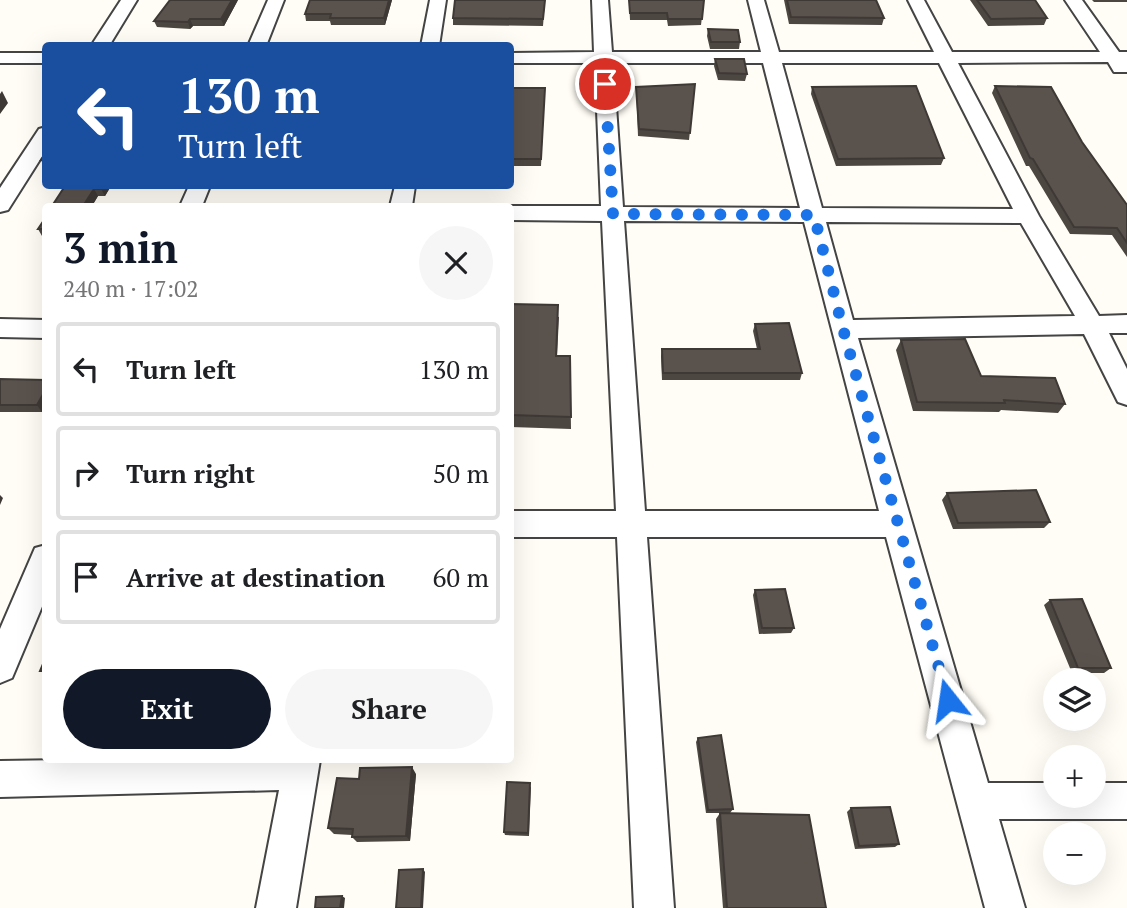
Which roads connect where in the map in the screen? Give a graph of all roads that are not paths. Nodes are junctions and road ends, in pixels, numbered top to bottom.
1 (129, 0) edge
2 (276, 0) edge
3 (438, 0) edge
4 (600, 0) edge
5 (756, 0) edge
6 (916, 0) edge
7 (1073, 0) edge
8 (103, 42) edge
9 (259, 42) edge
10 (431, 42) edge
11 (1120, 57) edge
12 (0, 58) edge
13 (42, 58) edge
14 (514, 58) edge
15 (604, 58) junction
16 (774, 58) junction
17 (944, 58) junction
18 (1127, 76) edge
19 (42, 139) edge
20 (0, 205) edge
21 (514, 214) edge
22 (613, 214) junction
23 (814, 215) junction
24 (1028, 216) junction
25 (1091, 323) junction
26 (1127, 324) edge
27 (0, 328) edge
28 (42, 329) edge
29 (843, 329) junction
30 (1127, 395) edge
31 (514, 524) edge
32 (631, 524) junction
33 (899, 524) junction
34 (42, 567) edge
35 (0, 667) edge
36 (301, 766) edge
37 (0, 779) edge
38 (975, 801) junction
39 (1127, 801) edge
40 (276, 908) edge
41 (654, 908) edge
42 (1005, 908) edge

1 - 8 street
2 - 9 street
3 - 10 street
4 - 15 street
5 - 16 street
6 - 17 street
7 - 11 street
11 - 17 street
11 - 18 street
12 - 13 street
14 - 15 street
15 - 16 street
15 - 22 street
16 - 17 street
16 - 23 street
17 - 24 street
19 - 20 street
21 - 22 street
22 - 23 street
22 - 32 street
23 - 24 street
23 - 29 street
24 - 25 street
25 - 26 street
25 - 29 street
25 - 30 street
27 - 28 street
29 - 33 street
31 - 32 street
32 - 33 street
32 - 41 street
33 - 38 street
34 - 35 street
36 - 37 street
36 - 40 street
38 - 39 street
38 - 42 street

